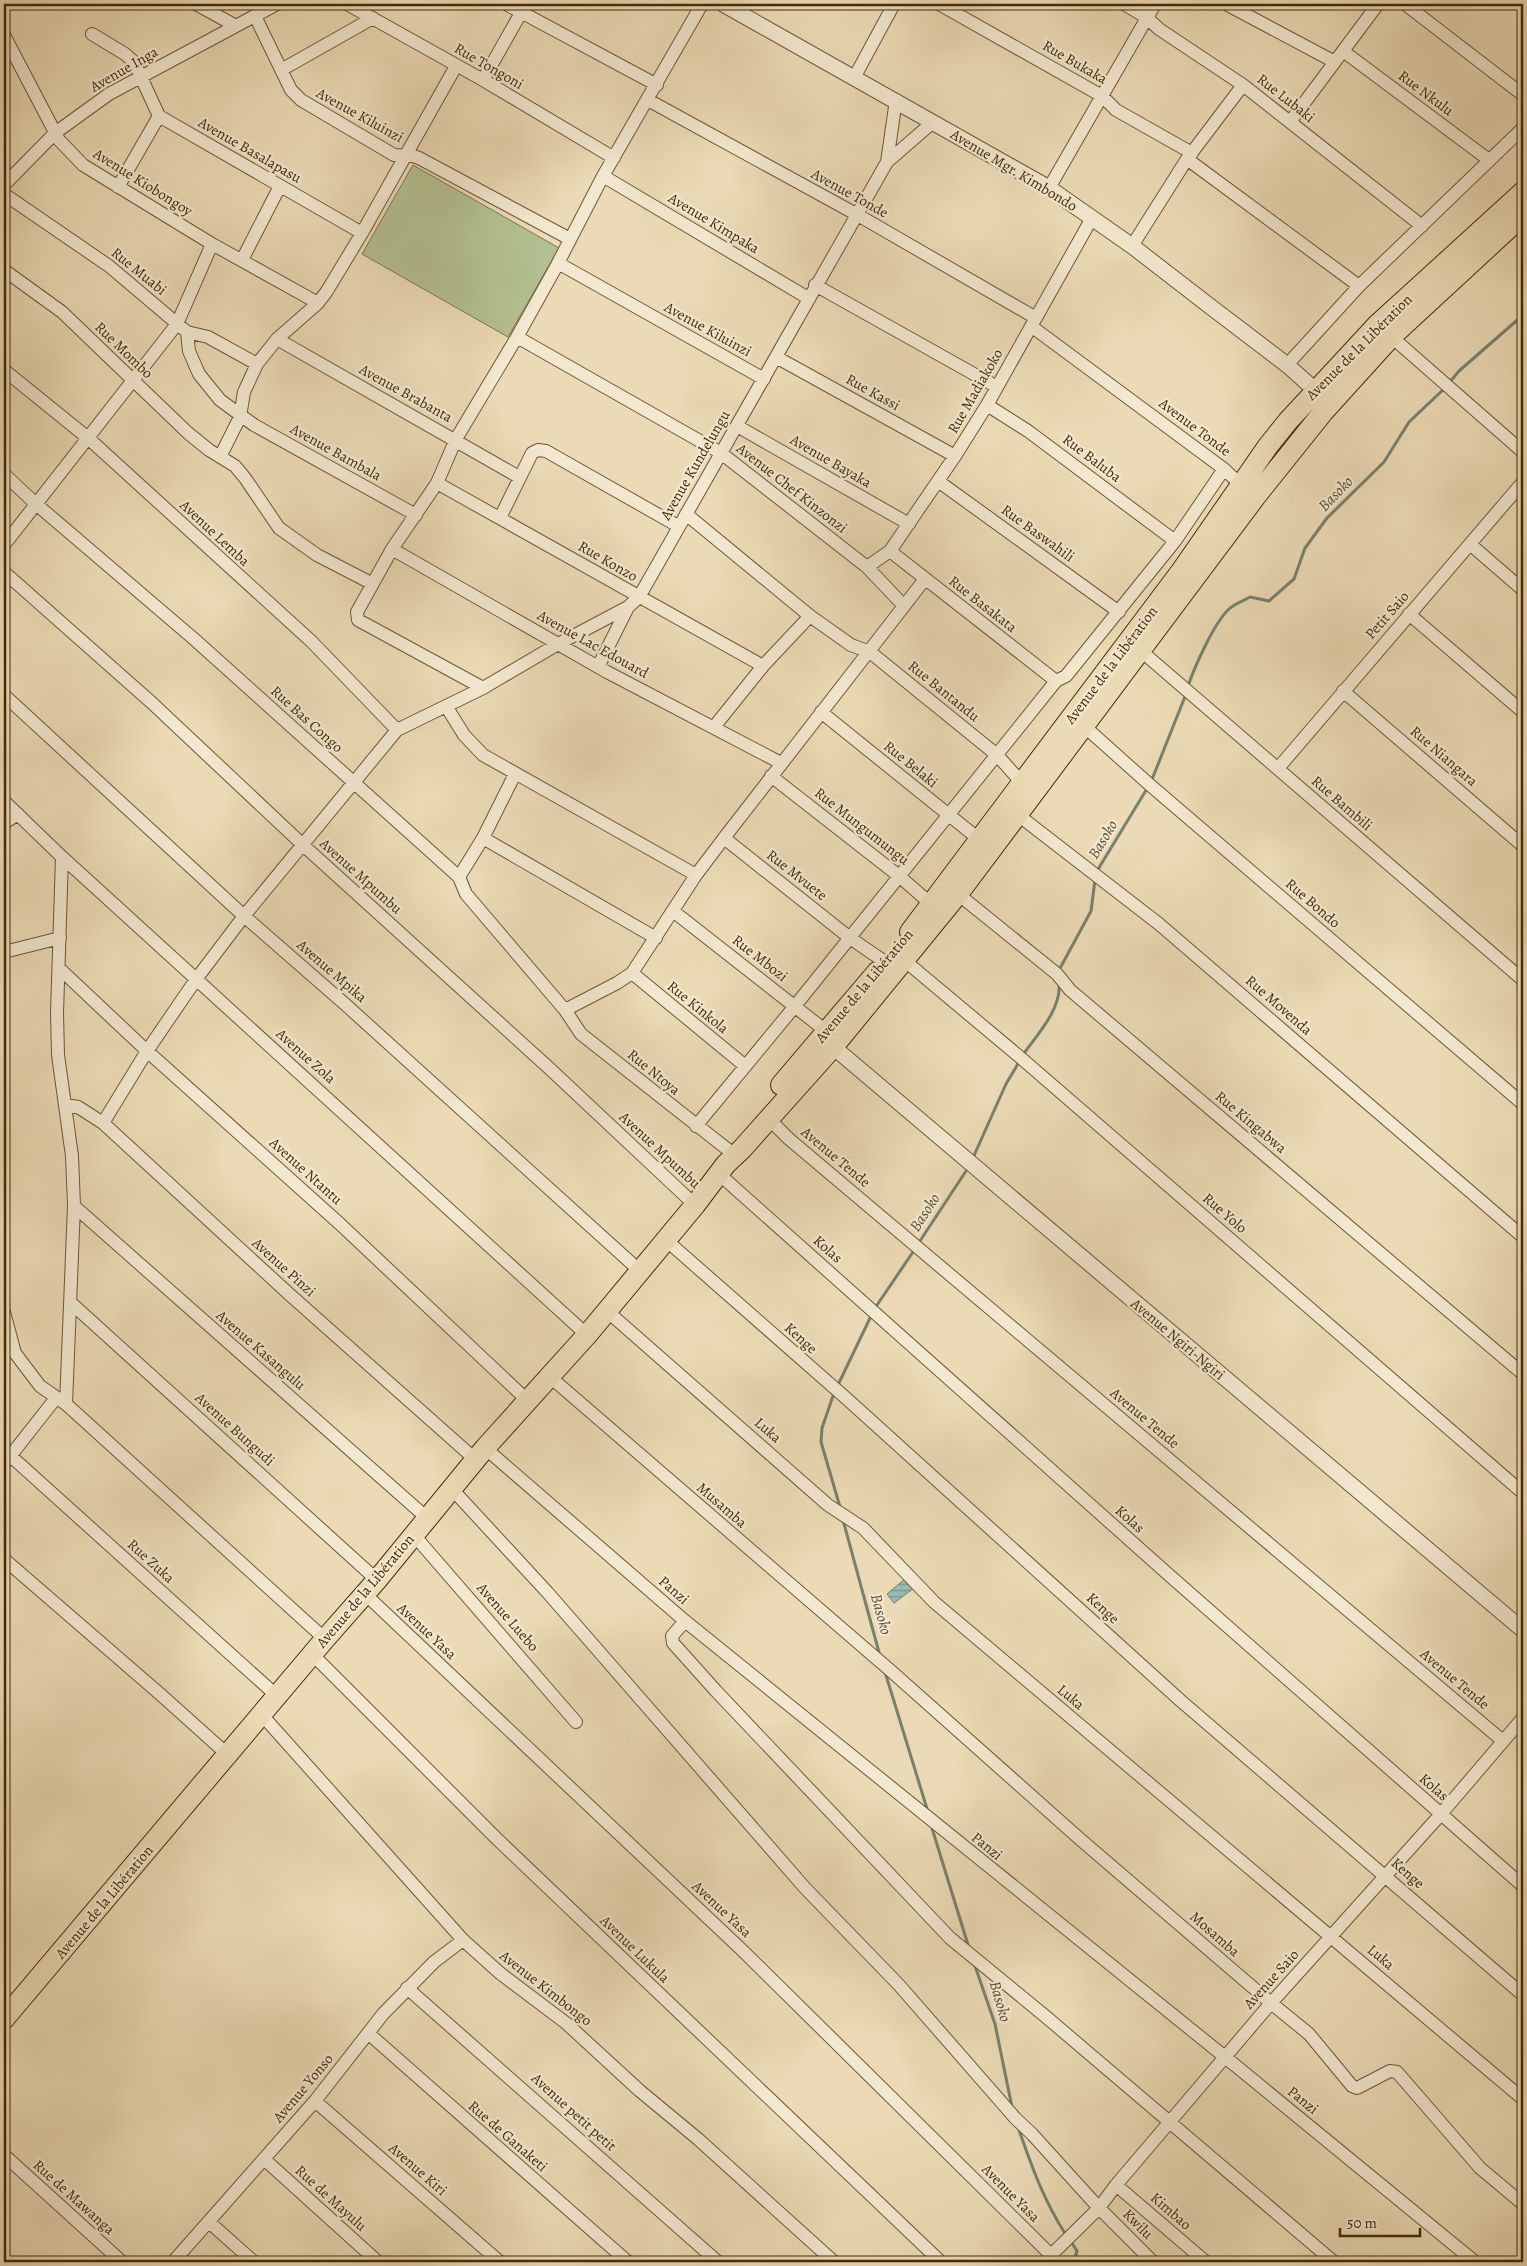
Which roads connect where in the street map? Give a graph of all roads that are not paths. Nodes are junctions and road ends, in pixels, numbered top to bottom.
1 (196, 4) edge
2 (277, 4) edge
3 (347, 4) edge
4 (506, 4) edge
5 (702, 4) edge
6 (723, 4) edge
7 (894, 4) edge
8 (939, 4) edge
9 (1124, 4) edge
10 (1155, 4) edge
11 (1226, 4) edge
12 (1378, 4) edge
13 (1405, 4) edge
14 (524, 8) edge
15 (255, 16) junction
16 (1146, 17) junction
17 (373, 18) junction
18 (236, 26) junction
19 (92, 34) dead end
20 (4, 35) edge
21 (1343, 51) junction
22 (1333, 61) junction
23 (456, 66) junction
24 (281, 70) junction
25 (142, 76) junction
26 (854, 78) junction
27 (483, 80) junction
28 (657, 85) junction
29 (1243, 85) junction
30 (1523, 95) edge
31 (1102, 96) junction
32 (648, 100) junction
33 (896, 100) junction
34 (159, 116) junction
35 (933, 122) junction
36 (1290, 122) junction
37 (1523, 128) edge
38 (55, 133) junction
39 (406, 156) junction
40 (1189, 156) junction
41 (614, 158) junction
42 (1489, 160) junction
43 (886, 162) junction
44 (603, 176) junction
45 (4, 185) edge
46 (280, 186) junction
47 (118, 187) junction
48 (1049, 188) junction
49 (1523, 192) edge
50 (4, 194) edge
51 (856, 214) junction
52 (1523, 216) edge
53 (1092, 218) junction
54 (1422, 226) junction
55 (362, 233) junction
56 (570, 239) junction
57 (212, 244) junction
58 (1132, 246) junction
59 (242, 260) junction
60 (558, 263) junction
61 (4, 270) edge
62 (815, 285) junction
63 (1359, 286) junction
64 (808, 298) junction
65 (318, 303) junction
66 (1033, 322) junction
67 (177, 324) junction
68 (1384, 331) junction
69 (187, 332) junction
70 (517, 337) junction
71 (277, 339) junction
72 (776, 357) junction
73 (257, 364) junction
74 (1287, 365) junction
75 (4, 370) edge
76 (764, 379) junction
77 (133, 382) junction
78 (997, 387) junction
79 (1316, 390) junction
80 (1330, 404) junction
81 (987, 405) junction
82 (240, 417) junction
83 (737, 426) junction
84 (88, 438) junction
85 (456, 440) junction
86 (1523, 452) edge
87 (721, 453) junction
88 (955, 456) junction
89 (220, 457) junction
90 (1224, 469) junction
91 (4, 474) edge
92 (520, 477) junction
93 (938, 481) junction
94 (1523, 482) edge
95 (437, 483) junction
96 (1241, 485) junction
97 (36, 504) junction
98 (686, 514) junction
99 (416, 516) junction
100 (500, 518) junction
101 (909, 524) junction
102 (678, 526) junction
103 (1175, 541) junction
104 (4, 544) edge
105 (1470, 544) junction
106 (392, 549) junction
107 (890, 551) junction
108 (867, 566) junction
109 (4, 572) edge
110 (925, 579) junction
111 (371, 583) junction
112 (1523, 590) edge
113 (639, 597) junction
114 (904, 606) junction
115 (628, 607) junction
116 (1119, 612) junction
117 (1409, 614) junction
118 (810, 616) junction
119 (558, 644) junction
120 (1140, 650) junction
121 (870, 652) junction
122 (764, 666) junction
123 (598, 667) junction
124 (1056, 681) junction
125 (483, 688) junction
126 (1343, 691) junction
127 (4, 695) edge
128 (446, 706) junction
129 (821, 712) junction
130 (1523, 712) edge
131 (1084, 726) junction
132 (714, 728) junction
133 (397, 730) junction
134 (997, 755) junction
135 (781, 763) junction
136 (1276, 767) junction
137 (515, 774) junction
138 (771, 776) junction
139 (352, 782) junction
140 (1023, 784) junction
141 (4, 801) edge
142 (1012, 810) junction
143 (18, 814) junction
144 (949, 815) junction
145 (4, 823) edge
146 (483, 838) junction
147 (724, 838) junction
148 (980, 840) junction
149 (303, 844) junction
150 (1523, 846) edge
151 (62, 857) junction
152 (696, 875) junction
153 (899, 876) junction
154 (459, 877) junction
155 (958, 894) junction
156 (931, 904) junction
157 (674, 911) junction
158 (244, 916) junction
159 (60, 938) junction
160 (656, 938) junction
161 (850, 938) junction
162 (4, 952) edge
163 (894, 961) junction
164 (60, 970) junction
165 (632, 973) junction
166 (197, 978) junction
167 (1523, 980) edge
168 (795, 1006) junction
169 (565, 1010) junction
170 (827, 1038) junction
171 (147, 1051) junction
172 (744, 1065) junction
173 (1523, 1104) edge
174 (66, 1105) junction
175 (768, 1118) junction
176 (103, 1123) junction
177 (696, 1126) junction
178 (728, 1161) junction
179 (695, 1205) junction
180 (74, 1206) junction
181 (1523, 1237) edge
182 (666, 1240) junction
183 (640, 1272) junction
184 (71, 1303) junction
185 (607, 1311) junction
186 (4, 1312) edge
187 (587, 1335) junction
188 (4, 1343) edge
189 (16, 1353) junction
190 (1523, 1374) edge
191 (549, 1376) junction
192 (527, 1400) junction
193 (61, 1401) junction
194 (480, 1454) junction
195 (6, 1457) edge
196 (452, 1489) junction
197 (1523, 1493) edge
198 (427, 1518) junction
199 (413, 1534) junction
200 (4, 1559) edge
201 (370, 1587) junction
202 (685, 1621) junction
203 (1523, 1630) edge
204 (318, 1646) junction
205 (875, 1657) joint
206 (277, 1696) junction
207 (262, 1715) junction
208 (1523, 1718) edge
209 (576, 1722) dead end
210 (1503, 1741) junction
211 (228, 1755) junction
212 (1441, 1814) junction
213 (1386, 1875) junction
214 (1523, 1886) edge
215 (1332, 1937) junction
216 (463, 1940) junction
217 (407, 1988) junction
218 (1523, 1995) edge
219 (1271, 2004) junction
220 (4, 2019) edge
221 (368, 2033) junction
222 (1225, 2057) junction
223 (1523, 2099) edge
224 (315, 2101) junction
225 (1169, 2122) junction
226 (4, 2155) edge
227 (264, 2159) junction
228 (1116, 2185) junction
229 (1523, 2204) edge
230 (1099, 2208) junction
231 (209, 2222) junction
232 (1053, 2260) edge
233 (122, 2262) edge
234 (173, 2262) edge
235 (254, 2262) edge
236 (378, 2262) edge
237 (500, 2262) edge
238 (628, 2262) edge
239 (718, 2262) edge
240 (834, 2262) edge
241 (940, 2262) edge
242 (1154, 2262) edge
243 (1206, 2262) edge
244 (1334, 2262) edge
245 (1475, 2262) edge

1 - 18 street
2 - 15 street, Avenue Inga
3 - 17 street, Rue Tongoni
4 - 14 street
5 - 28 street
6 - 26 street, Avenue Mgr. Kimbondo
7 - 26 street
8 - 31 street, Rue Bukaka
9 - 16 street, Rue Lubaki
10 - 16 street
11 - 22 street
12 - 21 street
13 - 30 street
14 - 27 street
14 - 28 street
15 - 18 street, Avenue Inga
15 - 24 street, Avenue Kiluinzi
16 - 29 street, Rue Lubaki
16 - 31 street
17 - 23 street, Rue Tongoni
17 - 24 street
18 - 25 street, Avenue Inga
19 - 25 street
20 - 38 street, Avenue Kiobongoy
21 - 22 street
21 - 42 street, Rue Nkulu
22 - 36 street
23 - 27 street, Rue Tongoni
23 - 39 street
24 - 39 street, Avenue Kiluinzi
25 - 34 street
25 - 38 street, Avenue Inga
26 - 33 street, Avenue Mgr. Kimbondo
27 - 41 street, Rue Tongoni
28 - 32 street
29 - 36 street, Rue Lubaki
29 - 40 street
31 - 40 street, Rue Bukaka
31 - 48 street
32 - 41 street
32 - 51 street, Avenue Tonde
33 - 35 street, Avenue Mgr. Kimbondo
33 - 43 street
34 - 46 street, Avenue Basalapasu
34 - 47 street
35 - 43 street, Avenue Kundelungu
35 - 48 street, Avenue Mgr. Kimbondo
36 - 54 street, Rue Lubaki
37 - 42 street
38 - 45 street, Avenue Inga
38 - 47 street, Avenue Kiobongoy
39 - 55 street
39 - 56 street, Avenue Kiluinzi
40 - 58 street
40 - 63 street, Rue Bukaka
41 - 44 street
42 - 54 street
43 - 51 street, Avenue Kundelungu
44 - 56 street
44 - 64 street, Avenue Kimpaka
46 - 55 street, Avenue Basalapasu
46 - 59 street
47 - 57 street, Avenue Kiobongoy
48 - 53 street, Avenue Mgr. Kimbondo
49 - 68 highway, Avenue de la Libération
50 - 67 street, Rue Muabi
51 - 62 street, Avenue Kundelungu
51 - 66 street, Avenue Tonde
52 - 68 highway, Avenue de la Libération
53 - 58 street, Avenue Mgr. Kimbondo
53 - 66 street, Rue Madiakoko
54 - 63 street
55 - 65 street
56 - 60 street
57 - 59 street, Avenue Kiobongoy
57 - 67 street
58 - 74 street, Avenue Mgr. Kimbondo
59 - 65 street, Avenue Kiobongoy
60 - 70 street
60 - 76 street, Avenue Kiluinzi
61 - 77 street, Rue Mombo
62 - 64 street, Avenue Kundelungu
62 - 78 street
63 - 74 street
64 - 72 street, Avenue Kundelungu
65 - 71 street
66 - 78 street, Rue Madiakoko
66 - 90 street, Avenue Tonde
67 - 69 street, Rue Muabi
67 - 77 street
68 - 79 highway, Avenue de la Libération
68 - 80 highway, Avenue de la Libération
68 - 86 street
69 - 73 street, Rue Muabi
69 - 82 street, Avenue Bambala
70 - 85 street
70 - 87 street, Avenue Chef Kinzonzi
71 - 73 street
71 - 85 street, Avenue Brabanta
72 - 76 street, Avenue Kundelungu
72 - 88 street, Rue Kassi
73 - 82 street
74 - 79 street, Avenue Mgr. Kimbondo
75 - 84 street, Avenue Lemba
76 - 83 street, Avenue Kundelungu
77 - 84 street
77 - 89 street, Rue Mombo
78 - 81 street, Rue Madiakoko
79 - 80 street, Avenue Mgr. Kimbondo
79 - 96 highway, Avenue de la Libération
80 - 120 highway, Avenue de la Libération
81 - 88 street, Rue Madiakoko
81 - 103 street, Rue Baluba
82 - 89 street
82 - 99 street, Avenue Bambala
83 - 87 street, Avenue Kundelungu
83 - 101 street, Avenue Bayaka
84 - 97 street
84 - 133 street, Avenue Lemba
85 - 92 street, Avenue Brabanta
85 - 95 street
87 - 98 street, Avenue Kundelungu
87 - 108 street, Avenue Chef Kinzonzi
88 - 93 street, Rue Madiakoko
89 - 111 street, Rue Mombo
90 - 96 street, Avenue Tonde
90 - 103 street
91 - 97 street, Rue Bas Congo
92 - 100 street
92 - 102 street
93 - 101 street, Rue Madiakoko
93 - 116 street, Rue Baswahili
94 - 105 street, Petit Saio
95 - 99 street
95 - 100 street, Rue Konzo
96 - 140 highway, Avenue de la Libération
97 - 104 street
97 - 139 street, Rue Bas Congo
98 - 102 street, Avenue Kundelungu
98 - 118 street, Rue Bantandu
99 - 106 street
100 - 113 street, Rue Konzo
101 - 107 street, Rue Madiakoko
102 - 113 street, Avenue Kundelungu
103 - 116 street
105 - 112 street
105 - 117 street, Petit Saio
106 - 111 street
106 - 119 street, Avenue Lac Edouard
107 - 108 street, Rue Madiakoko
107 - 110 street, Rue Basakata
108 - 114 street, Avenue Chef Kinzonzi
109 - 149 street, Avenue Mpumbu
110 - 114 street
110 - 124 street, Rue Basakata
111 - 125 street
113 - 115 street, Avenue Kundelungu
113 - 122 street, Rue Konzo
114 - 121 street
115 - 119 street, Avenue Kundelungu
115 - 123 street
116 - 124 street
117 - 126 street, Petit Saio
117 - 130 street
118 - 121 street, Rue Bantandu
118 - 122 street
119 - 123 street, Avenue Lac Edouard
119 - 125 street, Avenue Kundelungu
120 - 131 highway, Avenue de la Libération
120 - 136 street, Rue Bambili
121 - 129 street
121 - 134 street, Rue Bantandu
122 - 132 street
123 - 132 street, Avenue Lac Edouard
124 - 134 street
125 - 128 street, Avenue Kundelungu
126 - 136 street, Petit Saio
126 - 150 street, Rue Niangara
127 - 158 street, Avenue Mpika
128 - 133 street, Avenue Kundelungu
128 - 137 street
129 - 135 street
129 - 144 street, Rue Belaki
131 - 142 highway, Avenue de la Libération
131 - 173 street, Rue Bondo
132 - 135 street, Avenue Lac Edouard
133 - 139 street
134 - 140 street, Rue Bantandu
134 - 144 street
135 - 138 street
136 - 167 street, Rue Bambili
137 - 146 street
137 - 152 street
138 - 147 street
138 - 153 street, Rue Mungumungu
139 - 149 street
139 - 154 street, Rue Bas Congo
140 - 142 highway, Avenue de la Libération
141 - 143 street, Avenue Zola
142 - 148 highway, Avenue de la Libération
142 - 155 highway, Avenue de la Libération
142 - 181 street, Rue Movenda
143 - 145 street
143 - 151 street, Avenue Zola
144 - 148 street, Rue Belaki
144 - 153 street
146 - 154 street
146 - 160 street
147 - 152 street
147 - 161 street, Rue Mvuete
148 - 156 highway, Avenue de la Libération
149 - 158 street
149 - 179 street, Avenue Mpumbu
151 - 159 street
151 - 166 street, Avenue Zola
152 - 157 street
153 - 156 street, Rue Mungumungu
153 - 161 street
154 - 169 street, Rue Bas Congo
155 - 163 highway, Avenue de la Libération
155 - 190 street, Rue Kingabwa
156 - 163 highway, Avenue de la Libération
157 - 160 street
157 - 168 street, Rue Mbozi
158 - 166 street
158 - 183 street, Avenue Mpika
159 - 162 street
159 - 164 street
160 - 165 street
161 - 163 street, Rue Mvuete
161 - 168 street
163 - 170 highway, Avenue de la Libération
163 - 197 street, Rue Yolo
164 - 171 street, Avenue Ntantu
164 - 174 street
165 - 169 street
165 - 172 street, Rue Kinkola
166 - 171 street
166 - 187 street, Avenue Zola
168 - 170 street, Rue Mbozi
168 - 172 street
169 - 177 street, Rue Ntoya
170 - 175 highway, Avenue de la Libération
170 - 178 highway, Avenue de la Libération
170 - 203 street, Avenue Ngiri-Ngiri
171 - 176 street
171 - 192 street, Avenue Ntantu
172 - 177 street
174 - 176 street, Avenue Pinzi
174 - 180 street
175 - 178 highway, Avenue de la Libération
175 - 210 street, Avenue Tende
176 - 194 street, Avenue Pinzi
177 - 178 street, Rue Ntoya
178 - 179 highway, Avenue de la Libération
178 - 212 street, Kolas
179 - 182 highway, Avenue de la Libération
180 - 184 street
180 - 198 street, Avenue Kasangulu
182 - 183 highway, Avenue de la Libération
182 - 213 street, Kenge
183 - 185 highway, Avenue de la Libération
184 - 193 street
184 - 201 street, Avenue Bungudi
185 - 187 highway, Avenue de la Libération
185 - 215 street, Luka
186 - 189 street
187 - 191 highway, Avenue de la Libération
188 - 189 street
189 - 193 street, Avenue Lukula
191 - 192 highway, Avenue de la Libération
191 - 205 street, Musamba
192 - 194 highway, Avenue de la Libération
193 - 195 street
193 - 204 street, Avenue Lukula
194 - 196 highway, Avenue de la Libération
194 - 202 street, Panzi
195 - 206 street, Rue Zuka
196 - 198 highway, Avenue de la Libération
196 - 230 street, Kwilu
198 - 199 highway, Avenue de la Libération
199 - 201 highway, Avenue de la Libération
199 - 209 street, Avenue Luebo
200 - 211 street
201 - 204 highway, Avenue de la Libération
201 - 232 street, Avenue Yasa
202 - 222 street, Panzi
202 - 225 street
204 - 206 highway, Avenue de la Libération
204 - 241 street, Avenue Lukula
205 - 219 street, Mosamba
206 - 207 highway, Avenue de la Libération
207 - 211 highway, Avenue de la Libération
207 - 216 street, Avenue Kimbongo
208 - 210 street, Avenue Saio
210 - 212 street, Avenue Saio
211 - 220 highway, Avenue de la Libération
212 - 213 street, Avenue Saio
212 - 214 street, Kolas
213 - 215 street, Avenue Saio
213 - 218 street, Kenge
215 - 219 street, Avenue Saio
215 - 223 street, Luka
216 - 217 street, Avenue Yonso
216 - 240 street, Avenue Kimbongo
217 - 221 street, Avenue Yonso
217 - 239 street, Avenue petit petit
219 - 222 street, Avenue Saio
219 - 229 street, Mosamba
221 - 224 street, Avenue Yonso
221 - 238 street, Rue de Ganaketi
222 - 225 street, Avenue Saio
222 - 245 street, Panzi
224 - 227 street, Avenue Yonso
224 - 237 street, Avenue Kiri
225 - 228 street, Avenue Saio
225 - 244 street
226 - 233 street, Rue de Mawanga
227 - 231 street, Avenue Yonso
227 - 236 street, Rue de Mayulu
228 - 230 street, Avenue Saio
228 - 243 street, Kimbao
230 - 232 street, Avenue Saio
230 - 242 street, Kwilu
231 - 234 street, Avenue Yonso
231 - 235 street

